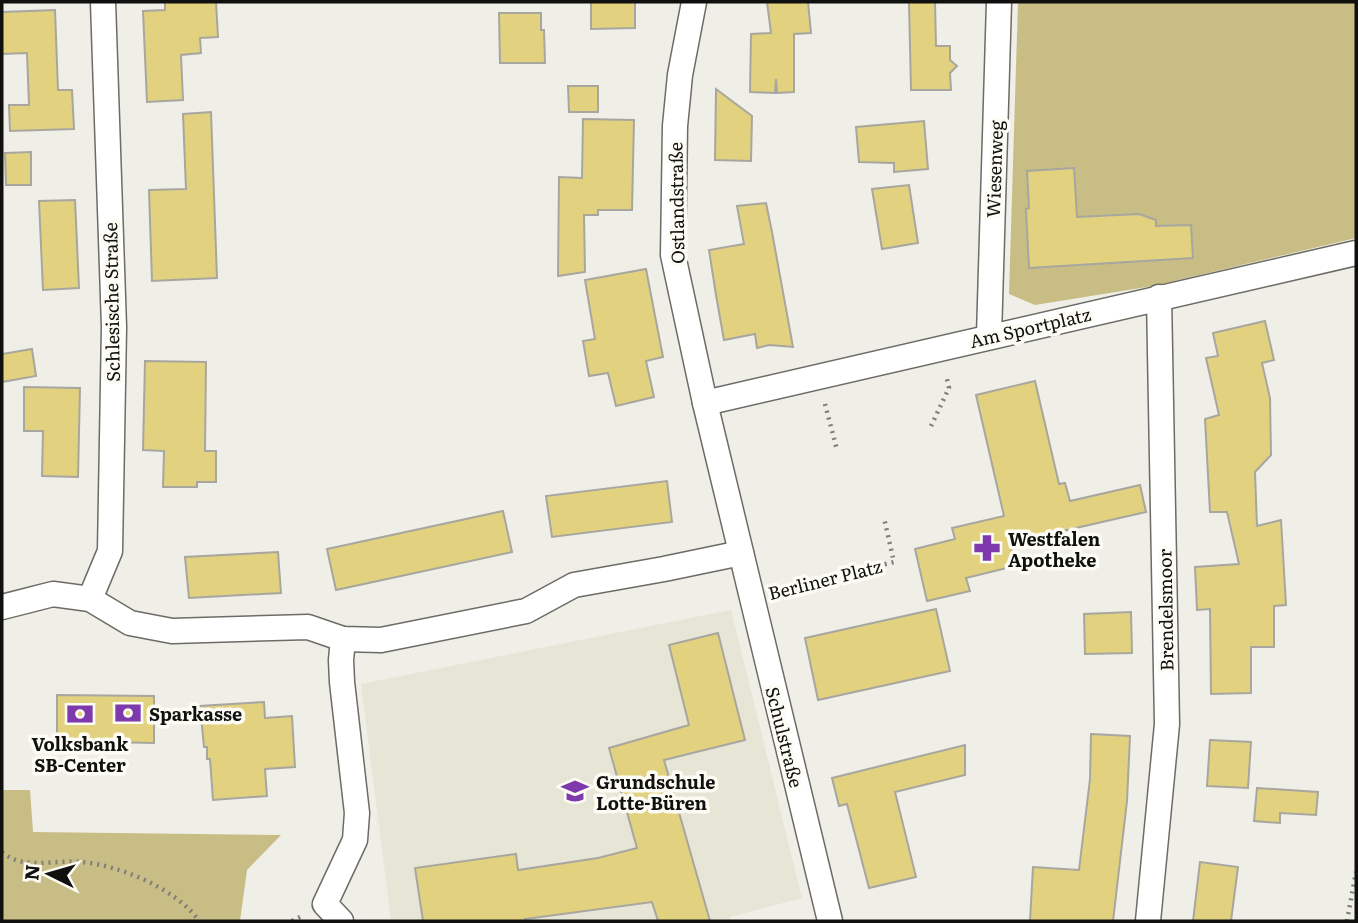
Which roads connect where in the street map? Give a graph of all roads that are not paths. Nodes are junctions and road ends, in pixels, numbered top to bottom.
1 (103, 2) edge
2 (694, 2) edge
3 (999, 2) edge
4 (1356, 253) edge
5 (1159, 298) junction
6 (989, 336) junction
7 (705, 402) junction
8 (741, 553) junction
9 (90, 599) junction
10 (2, 607) edge
11 (343, 639) junction
12 (341, 921) edge
13 (830, 921) edge
14 (1148, 921) edge

1 - 9 street, Schlesische Straße
2 - 7 street, Ostlandstraße
3 - 6 street, Wiesenweg
4 - 5 street, Am Sportplatz
5 - 6 street, Am Sportplatz
5 - 14 street, Brendelsmoor
6 - 7 street, Am Sportplatz
7 - 8 street
8 - 11 street
8 - 13 street, Schulstraße
9 - 10 street
9 - 11 street
11 - 12 street

